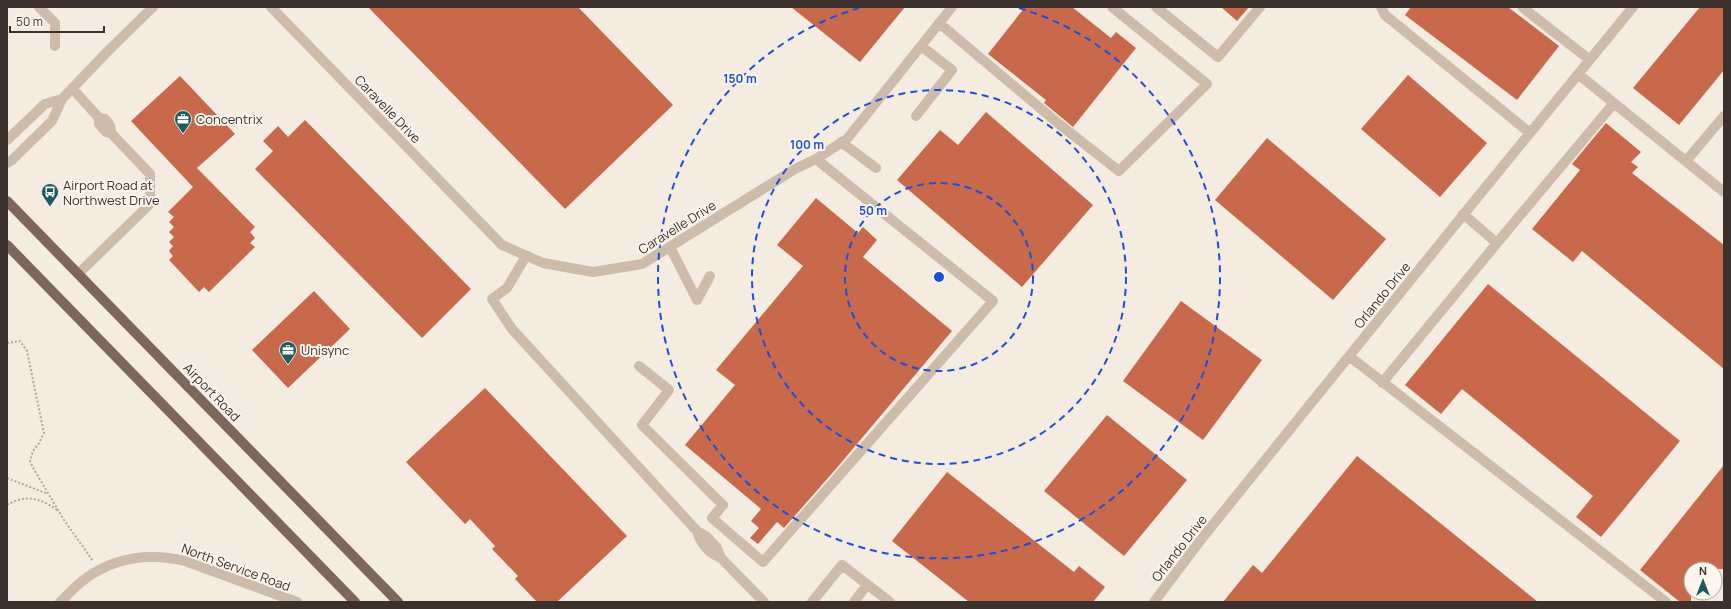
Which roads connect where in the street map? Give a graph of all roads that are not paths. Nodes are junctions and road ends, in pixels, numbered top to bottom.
1 (39, 7) edge
2 (153, 7) edge
3 (271, 7) edge
4 (952, 7) edge
5 (1112, 7) edge
6 (1156, 7) edge
7 (1260, 7) edge
8 (1381, 7) edge
9 (1522, 7) edge
10 (1633, 7) edge
11 (939, 23) junction
12 (55, 46) dead end
13 (921, 46) junction
14 (1590, 60) junction
15 (1578, 74) junction
16 (72, 88) junction
17 (62, 99) junction
18 (1614, 102) junction
19 (916, 116) dead end
20 (1724, 116) edge
21 (1530, 133) junction
22 (7, 140) edge
23 (841, 142) junction
24 (816, 159) junction
25 (1686, 161) junction
26 (7, 163) edge
27 (876, 168) dead end
28 (1724, 192) edge
29 (7, 201) edge
30 (1463, 214) junction
31 (1497, 242) junction
32 (7, 245) edge
33 (670, 247) junction
34 (526, 256) junction
35 (78, 274) junction
36 (710, 276) dead end
37 (1349, 356) junction
38 (639, 366) dead end
39 (1382, 382) junction
40 (867, 585) junction
41 (60, 602) edge
42 (297, 602) edge
43 (355, 602) edge
44 (398, 602) edge
45 (764, 602) edge
46 (812, 602) edge
47 (854, 602) edge
48 (890, 602) edge
49 (1154, 602) edge
50 (1666, 602) edge

1 - 12 street
2 - 16 street
3 - 34 street, Caravelle Drive
4 - 11 street, Caravelle Drive
5 - 11 street
6 - 7 street
8 - 21 street
9 - 14 street
10 - 14 street, Orlando Drive
11 - 13 street, Caravelle Drive
13 - 19 street
13 - 23 street, Caravelle Drive
14 - 15 street, Orlando Drive
15 - 18 street
15 - 21 street, Orlando Drive
16 - 17 street
16 - 35 street
17 - 22 street
17 - 26 street
18 - 25 street
18 - 31 street
20 - 25 street
21 - 30 street, Orlando Drive
23 - 24 street, Caravelle Drive
23 - 27 street
24 - 33 street, Caravelle Drive
24 - 38 street
25 - 28 street
29 - 35 main road, Airport Road
30 - 31 street
30 - 37 street, Orlando Drive
31 - 39 street
32 - 43 main road
33 - 34 street, Caravelle Drive
33 - 36 street
34 - 45 street
35 - 44 main road, Airport Road
37 - 39 street
37 - 49 street, Orlando Drive
39 - 50 street
40 - 46 street
40 - 47 street
40 - 48 street
41 - 42 street, North Service Road

